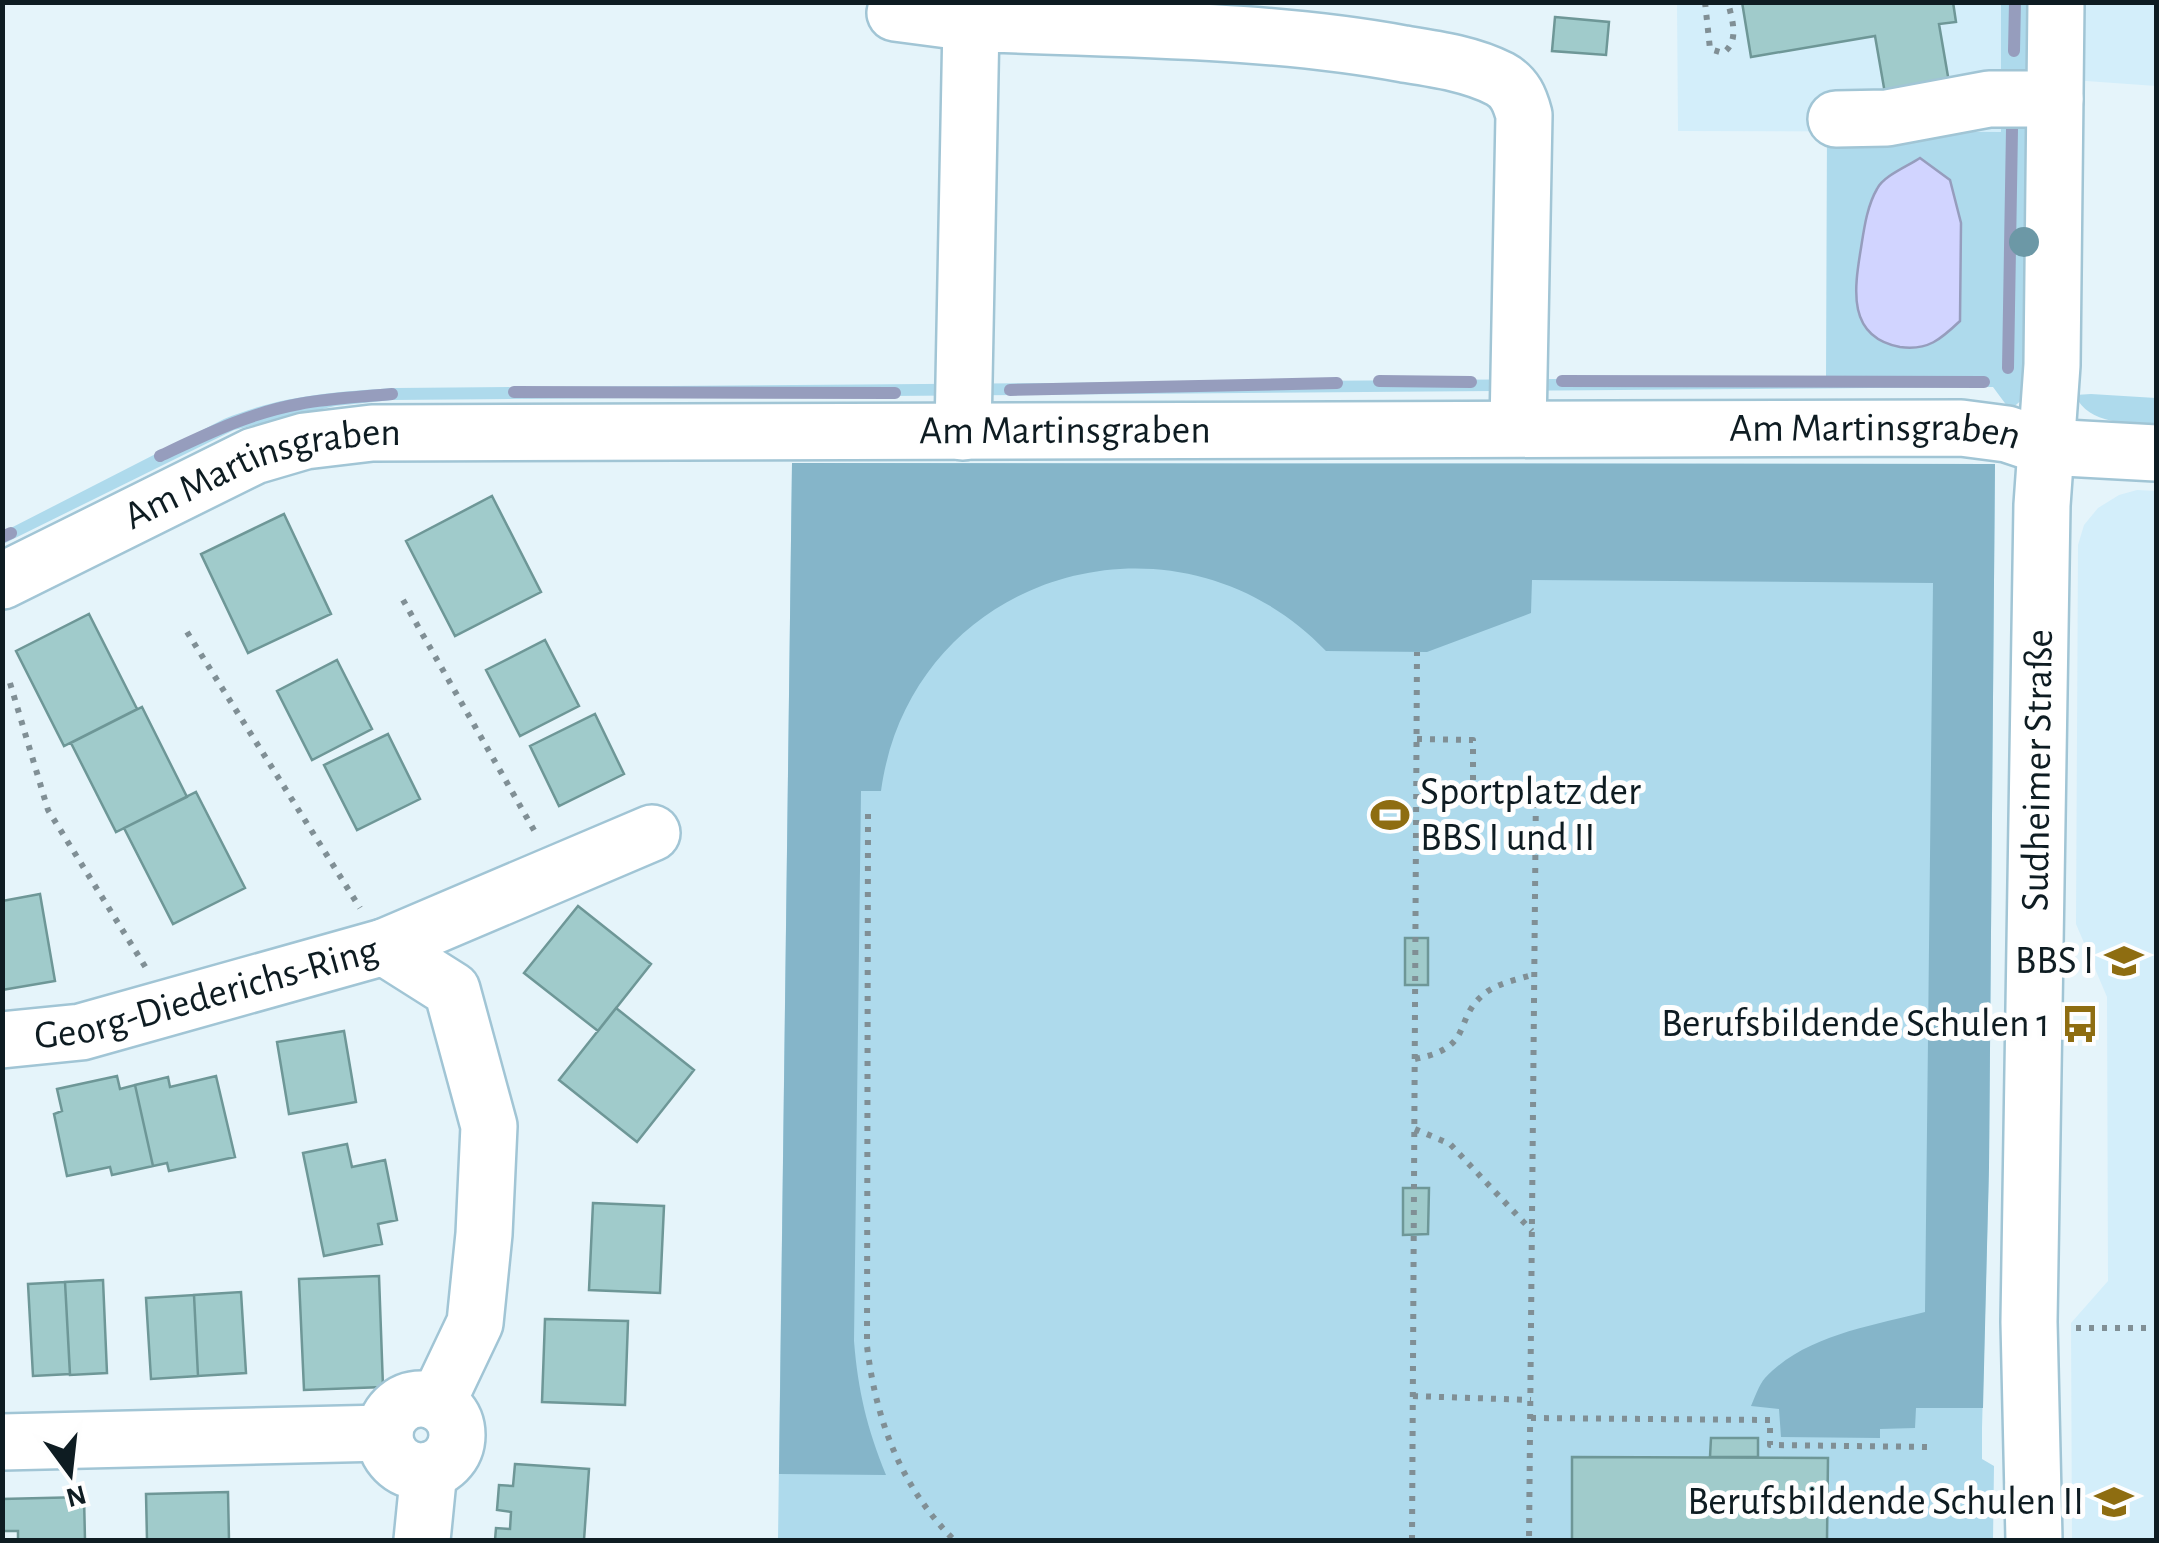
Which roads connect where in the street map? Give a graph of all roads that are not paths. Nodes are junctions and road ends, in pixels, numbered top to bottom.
1 (2056, 2) edge
2 (895, 13) dead end
3 (971, 23) junction
4 (2055, 100) junction
5 (1836, 119) dead end
6 (1518, 427) junction
7 (963, 432) junction
8 (2046, 447) junction
9 (2156, 454) edge
10 (2, 581) edge
11 (652, 832) dead end
12 (384, 947) junction
13 (2, 1040) edge
14 (437, 1403) junction
15 (385, 1433) junction
16 (2, 1442) edge
17 (429, 1470) junction
18 (422, 1540) edge
19 (2034, 1540) edge

1 - 4 street, Sudheimer Straße
2 - 3 street
3 - 6 street
3 - 7 street
4 - 5 street
4 - 8 street, Sudheimer Straße
6 - 7 street, Am Martinsgraben
6 - 8 street, Am Martinsgraben
7 - 10 street, Am Martinsgraben
8 - 9 street, Am Martinsgraben
8 - 19 street, Sudheimer Straße
11 - 12 street
12 - 13 street, Georg-Diederichs-Ring
12 - 14 street, Georg-Diederichs-Ring
14 - 15 street
14 - 17 street
15 - 16 street
15 - 17 street
17 - 18 street

